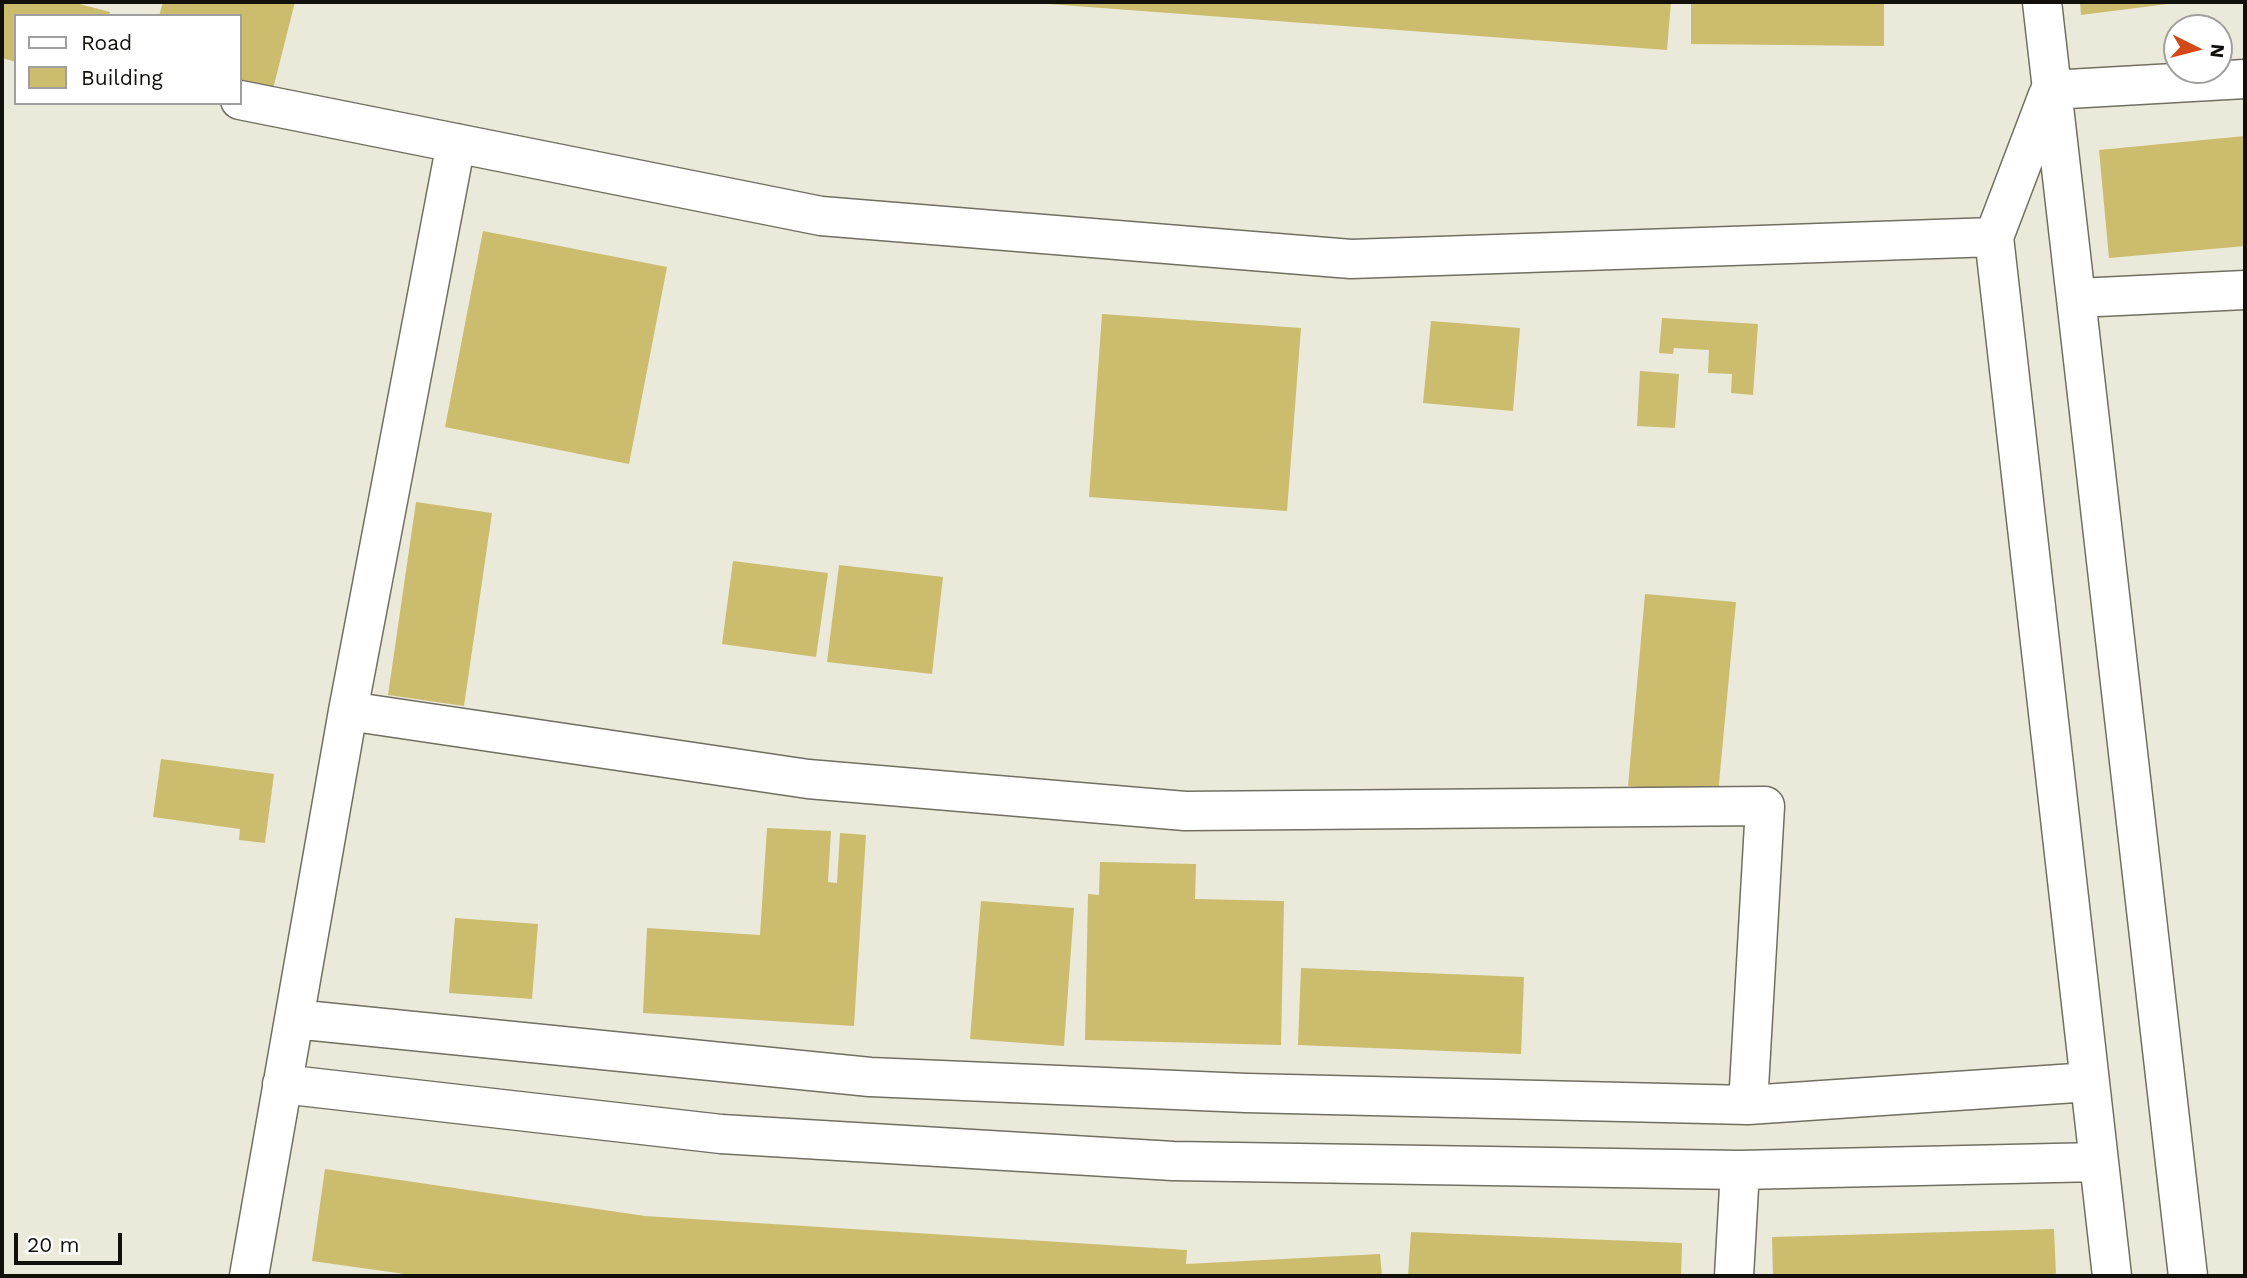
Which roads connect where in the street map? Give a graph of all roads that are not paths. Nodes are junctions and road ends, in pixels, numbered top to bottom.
1 (2042, 2) edge
2 (2245, 79) edge
3 (2050, 90) junction
4 (242, 100) edge
5 (456, 143) junction
6 (1994, 237) junction
7 (2245, 290) edge
8 (2077, 298) junction
9 (348, 711) junction
10 (294, 1019) junction
11 (2090, 1082) junction
12 (282, 1084) junction
13 (1748, 1105) junction
14 (2099, 1162) junction
15 (1740, 1170) junction
16 (249, 1276) edge
17 (1734, 1276) edge
18 (2112, 1276) edge
19 (2188, 1276) edge

1 - 3 street
2 - 3 street
3 - 6 street
3 - 8 street
4 - 5 street
5 - 6 street
5 - 9 street
6 - 11 street
7 - 8 street
8 - 19 street
9 - 10 street
9 - 13 street
10 - 12 street
10 - 13 street
11 - 13 street
11 - 14 street
12 - 15 street
12 - 16 street
14 - 15 street
14 - 18 street
15 - 17 street

